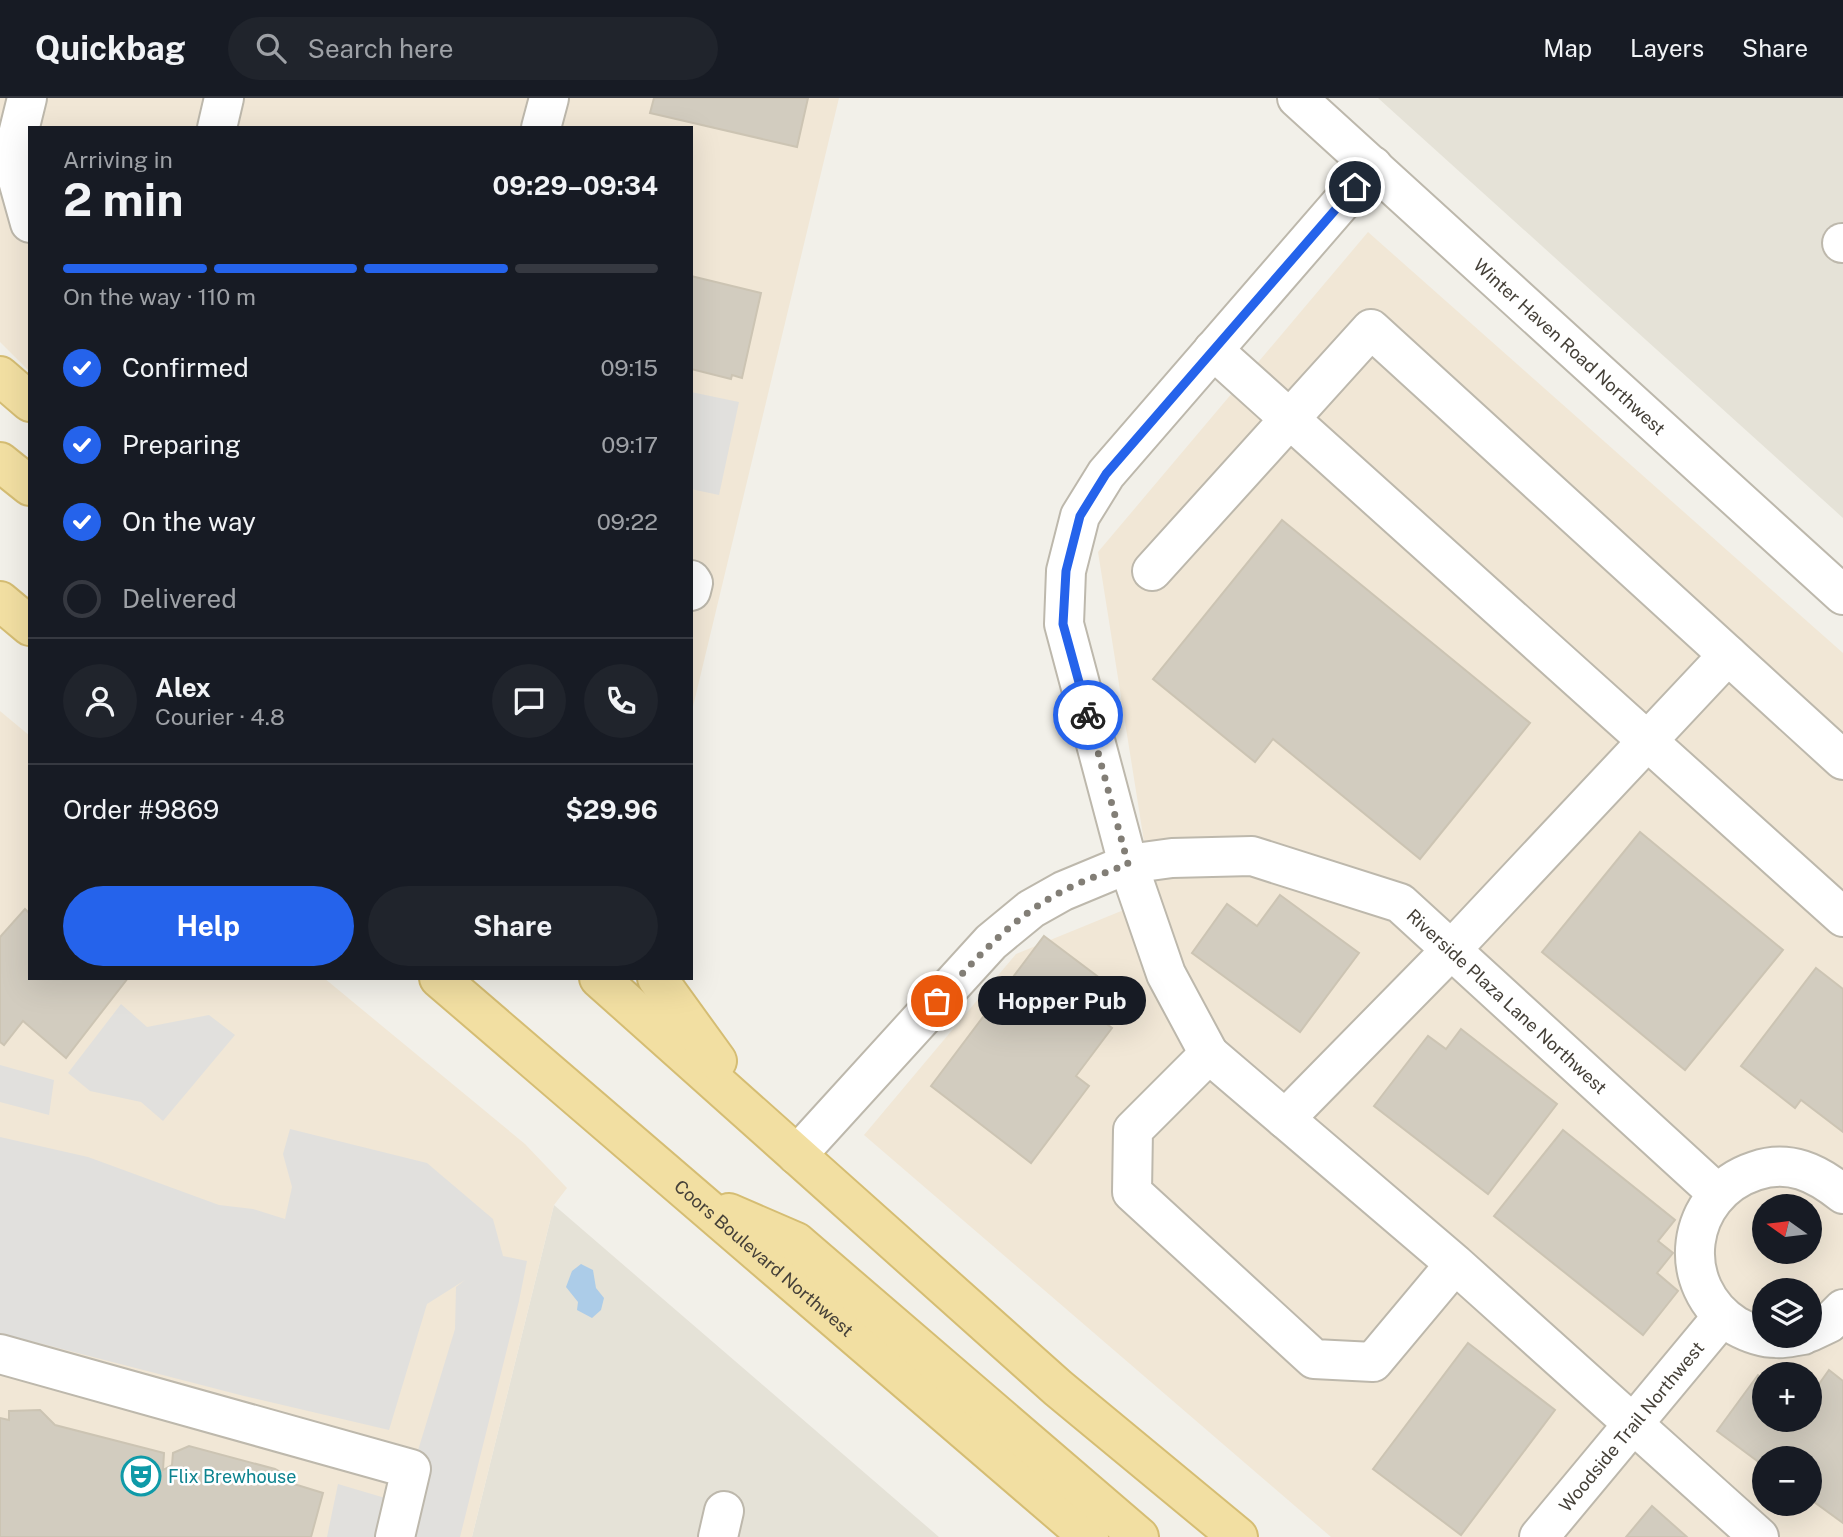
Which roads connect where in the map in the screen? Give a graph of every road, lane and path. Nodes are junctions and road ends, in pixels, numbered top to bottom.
1 (27, 98) edge
2 (224, 98) edge
3 (549, 98) edge
4 (1297, 98) edge
5 (217, 126) edge
6 (542, 126) edge
7 (6, 160) edge
8 (1373, 166) junction
9 (28, 218) edge
10 (1213, 350) junction
11 (0, 376) edge
12 (28, 400) edge
13 (1289, 419) junction
14 (0, 462) edge
15 (28, 484) edge
16 (1152, 571) dead end
17 (1843, 595) edge
18 (0, 601) edge
19 (28, 624) edge
20 (1728, 655) junction
21 (1648, 741) junction
22 (1843, 760) edge
23 (1128, 864) junction
24 (1843, 917) edge
25 (1451, 950) junction
26 (441, 980) edge
27 (601, 980) edge
28 (658, 980) edge
29 (1209, 1054) junction
30 (757, 1117) junction
31 (1285, 1119) junction
32 (797, 1155) junction
33 (1717, 1193) junction
34 (1843, 1194) edge
35 (692, 1196) junction
36 (1455, 1265) junction
37 (1843, 1310) edge
38 (1722, 1317) junction
39 (1822, 1326) edge
40 (1752, 1333) edge
41 (0, 1354) edge
42 (1633, 1424) junction
43 (395, 1537) edge
44 (1089, 1537) edge
45 (1139, 1537) edge
46 (1238, 1537) edge
47 (1539, 1537) edge
48 (1759, 1537) edge

1 - 7 street
2 - 5 street
3 - 6 street
4 - 8 street, Winter Haven Road Northwest
7 - 9 street
8 - 10 street
8 - 17 street, Winter Haven Road Northwest
10 - 13 street
10 - 23 street
11 - 12 main road
13 - 16 street
13 - 20 street
13 - 21 street
14 - 15 main road
18 - 19 main road
20 - 21 street
20 - 22 street
21 - 24 street
21 - 25 street
23 - 25 street, Riverside Plaza Lane Northwest
23 - 29 street
23 - 32 street, Riverside Plaza Lane Northwest
25 - 31 street
25 - 33 street, Riverside Plaza Lane Northwest
26 - 35 main road, Coors Boulevard Northwest
27 - 30 main road
28 - 30 main road
29 - 31 street
29 - 36 street
30 - 32 main road
31 - 36 street
32 - 46 main road
33 - 34 street
33 - 38 street
35 - 44 main road, Coors Boulevard Northwest
35 - 45 main road
36 - 42 street
37 - 39 street
38 - 40 street
38 - 42 street, Woodside Trail Northwest
41 - 43 street
42 - 47 street, Woodside Trail Northwest
42 - 48 street

